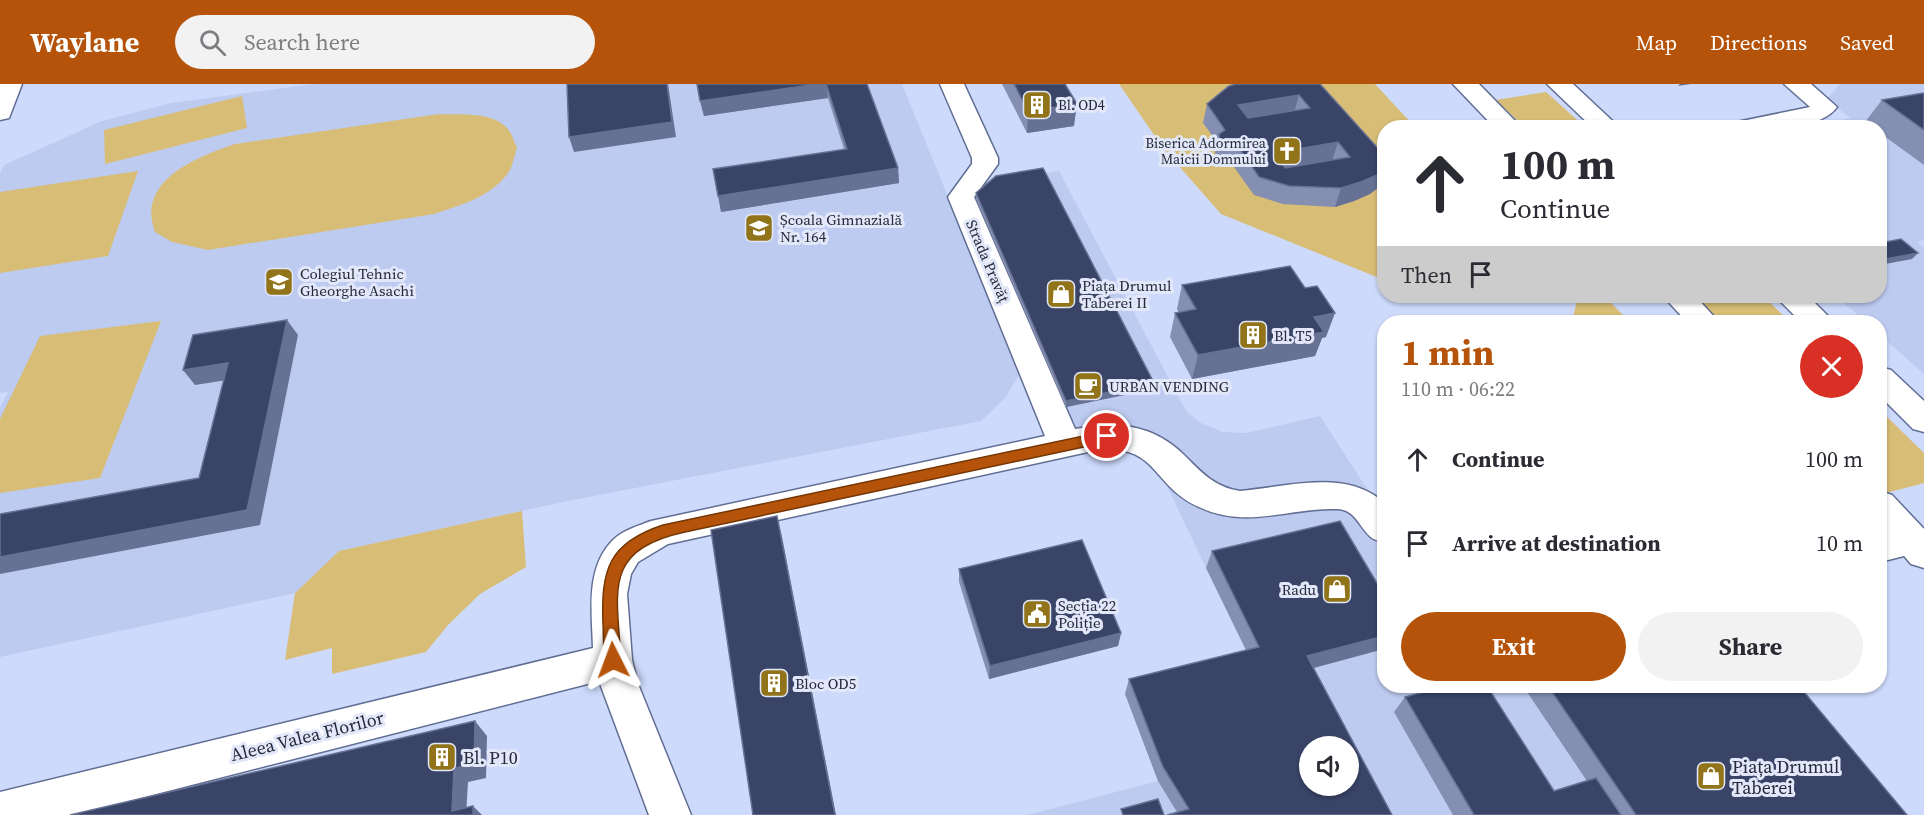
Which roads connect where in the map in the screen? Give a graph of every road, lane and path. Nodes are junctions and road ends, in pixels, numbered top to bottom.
1 (10, 84) edge
2 (952, 84) edge
3 (1465, 84) edge
4 (1559, 84) edge
5 (1796, 84) edge
6 (0, 113) edge
7 (1502, 120) edge
8 (1599, 120) edge
9 (1782, 120) edge
10 (1685, 303) edge
11 (1798, 303) edge
12 (1697, 315) edge
13 (1812, 315) edge
14 (1887, 385) edge
15 (1924, 420) edge
16 (1065, 444) junction
17 (1377, 517) edge
18 (1887, 517) edge
19 (1905, 547) edge
20 (613, 660) junction
21 (0, 813) edge
22 (670, 815) edge

1 - 6 street
2 - 16 street, Strada Pravăț
3 - 7 street
4 - 8 street
5 - 9 street
10 - 12 street
11 - 13 street
14 - 15 street
16 - 17 street
16 - 20 street
18 - 19 street
20 - 21 street, Aleea Valea Florilor
20 - 22 street

